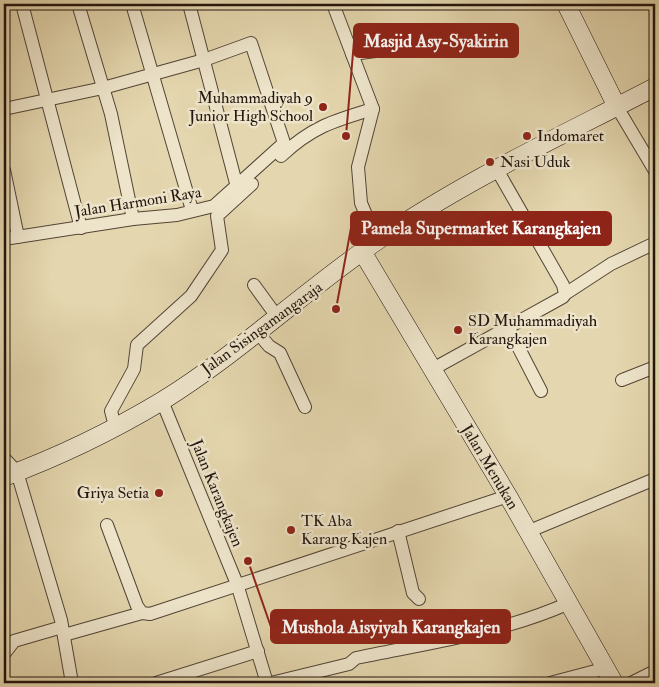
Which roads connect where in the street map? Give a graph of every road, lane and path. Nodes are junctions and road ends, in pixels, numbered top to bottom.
1 (22, 4) edge
2 (78, 4) edge
3 (132, 4) edge
4 (190, 4) edge
5 (333, 4) edge
6 (566, 4) edge
7 (422, 45) dead end
8 (352, 54) junction
9 (204, 60) junction
10 (152, 75) junction
11 (655, 87) edge
12 (104, 88) junction
13 (48, 99) junction
14 (617, 107) junction
15 (4, 109) edge
16 (372, 109) junction
17 (496, 168) junction
18 (4, 170) edge
19 (655, 171) edge
20 (237, 187) junction
21 (192, 210) junction
22 (133, 219) junction
23 (81, 228) junction
24 (18, 237) junction
25 (4, 239) edge
26 (377, 241) junction
27 (655, 243) edge
28 (363, 252) junction
29 (254, 285) dead end
30 (565, 294) junction
31 (278, 318) junction
32 (509, 329) junction
33 (258, 333) junction
34 (655, 367) edge
35 (431, 370) junction
36 (622, 380) dead end
37 (542, 391) dead end
38 (162, 401) junction
39 (305, 407) dead end
40 (115, 426) junction
41 (4, 458) edge
42 (11, 475) edge
43 (655, 479) edge
44 (508, 496) junction
45 (107, 525) dead end
46 (398, 531) junction
47 (527, 532) junction
48 (237, 584) junction
49 (419, 599) dead end
50 (569, 603) junction
51 (142, 613) junction
52 (63, 631) junction
53 (258, 651) junction
54 (4, 654) edge
55 (655, 671) edge
56 (611, 676) edge
57 (72, 683) edge
58 (156, 683) edge
59 (269, 683) edge
60 (550, 683) edge
61 (631, 683) edge

1 - 13 street
2 - 12 street
3 - 10 street
4 - 9 street
5 - 8 street
6 - 14 main road
7 - 8 street
8 - 16 street
9 - 10 street
9 - 20 street
9 - 20 street, Jalan Harmoni Raya
10 - 12 street
10 - 21 street
11 - 14 main road, Jalan Sisingamangaraja
12 - 13 street
12 - 22 street
13 - 15 street
13 - 23 street
14 - 17 main road, Jalan Sisingamangaraja
14 - 19 street
16 - 26 street
16 - 40 street, Jalan Harmoni Raya
17 - 26 main road, Jalan Sisingamangaraja
17 - 30 street
18 - 24 street
20 - 21 street, Jalan Harmoni Raya
21 - 22 street, Jalan Harmoni Raya
22 - 23 street, Jalan Harmoni Raya
23 - 24 street, Jalan Harmoni Raya
24 - 25 street, Jalan Harmoni Raya
26 - 28 main road, Jalan Sisingamangaraja
27 - 30 street
28 - 31 main road, Jalan Sisingamangaraja
28 - 35 main road, Jalan Menukan
29 - 31 street
30 - 32 street
31 - 33 main road, Jalan Sisingamangaraja
32 - 35 street
32 - 37 street
33 - 38 main road, Jalan Sisingamangaraja
33 - 39 street
34 - 36 street
35 - 44 main road, Jalan Menukan
38 - 40 main road, Jalan Sisingamangaraja
38 - 48 street, Jalan Karangkajen
40 - 42 main road, Jalan Sisingamangaraja
41 - 42 street
42 - 52 street
43 - 47 street
44 - 46 street
44 - 47 main road, Jalan Menukan
45 - 51 street
46 - 48 street
46 - 49 street
47 - 50 main road, Jalan Menukan
48 - 51 street
48 - 53 street, Jalan Karangkajen
50 - 56 main road, Jalan Menukan
50 - 59 street
51 - 52 street
52 - 54 street
52 - 57 street
53 - 58 street
53 - 59 street, Jalan Karangkajen
55 - 61 street
56 - 60 street

